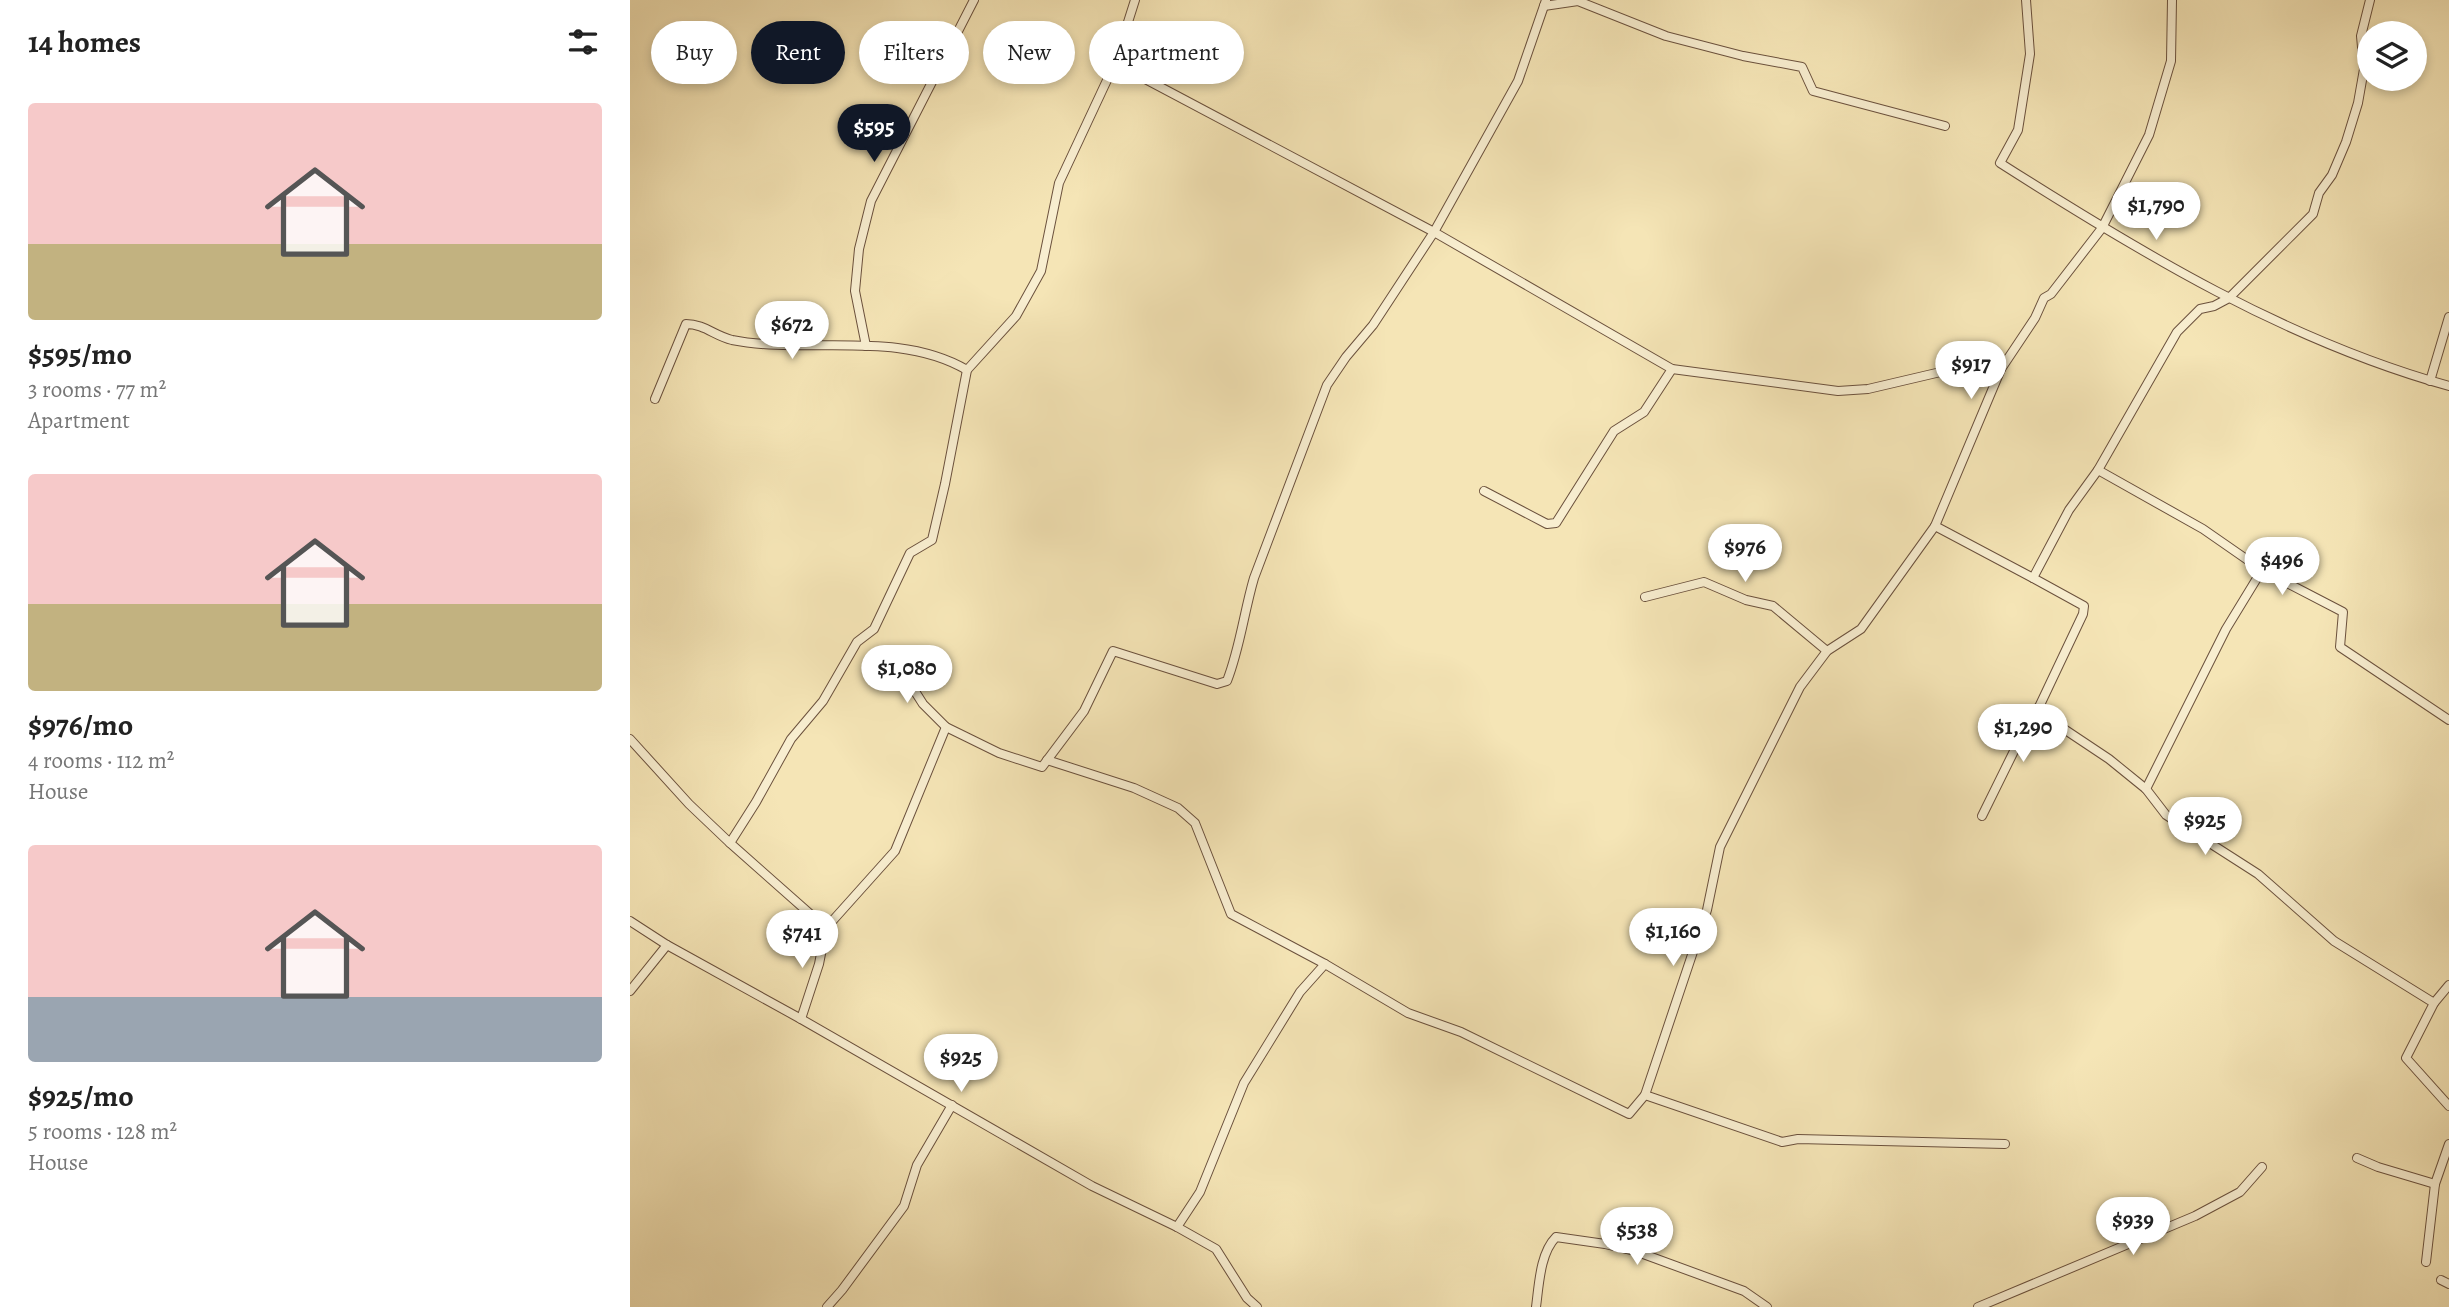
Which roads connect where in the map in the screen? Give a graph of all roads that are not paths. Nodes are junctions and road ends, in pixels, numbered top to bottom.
1 (974, 0) edge
2 (1135, 0) edge
3 (2026, 0) edge
4 (2172, 0) edge
5 (2370, 0) edge
6 (1545, 3) edge
7 (1128, 21) edge
8 (1105, 84) edge
9 (1155, 84) edge
10 (1945, 126) dead end
11 (2102, 228) junction
12 (1434, 232) junction
13 (2229, 298) junction
14 (2449, 317) edge
15 (866, 346) junction
16 (1672, 369) junction
17 (2000, 369) junction
18 (967, 370) junction
19 (2430, 381) junction
20 (2449, 386) edge
21 (655, 399) dead end
22 (2098, 470) junction
23 (1483, 491) dead end
24 (1935, 526) junction
25 (2262, 570) junction
26 (2033, 578) junction
27 (1645, 597) dead end
28 (1827, 651) junction
29 (895, 660) dead end
30 (2039, 707) junction
31 (2449, 720) edge
32 (946, 727) junction
33 (630, 739) edge
34 (1047, 760) junction
35 (2146, 789) junction
36 (1982, 816) dead end
37 (730, 843) junction
38 (630, 921) edge
39 (826, 928) junction
40 (667, 945) junction
41 (1325, 964) junction
42 (2449, 985) edge
43 (630, 991) edge
44 (2434, 1003) junction
45 (802, 1018) junction
46 (1645, 1095) junction
47 (952, 1105) junction
48 (2449, 1106) edge
49 (2005, 1144) dead end
50 (2449, 1144) edge
51 (2357, 1158) dead end
52 (2262, 1167) dead end
53 (2435, 1184) junction
54 (1177, 1227) junction
55 (2426, 1262) dead end
56 (827, 1307) edge
57 (1257, 1307) edge
58 (1536, 1307) edge
59 (1767, 1307) edge
60 (1978, 1307) edge

1 - 15 street
2 - 7 street
3 - 11 street
4 - 11 street
5 - 13 street
6 - 10 street
6 - 12 street
8 - 18 street
9 - 12 street
11 - 13 street
11 - 17 street
12 - 16 street
12 - 34 street
13 - 19 street
13 - 22 street
14 - 19 street
15 - 18 street
15 - 21 street
16 - 17 street
16 - 23 street
17 - 24 street
18 - 37 street
19 - 20 street
22 - 25 street
22 - 26 street
24 - 26 street
24 - 28 street
25 - 31 street
25 - 35 street
26 - 30 street
27 - 28 street
28 - 46 street
29 - 32 street
30 - 35 street
30 - 36 street
32 - 34 street
32 - 39 street
33 - 37 street
34 - 41 street
35 - 44 street
37 - 39 street
38 - 40 street
39 - 45 street
40 - 43 street
40 - 45 street
41 - 46 street
41 - 54 street
42 - 44 street
44 - 48 street
45 - 47 street
46 - 49 street
47 - 54 street
47 - 56 street
50 - 53 street
51 - 53 street
52 - 60 street
53 - 55 street
54 - 57 street
58 - 59 street

